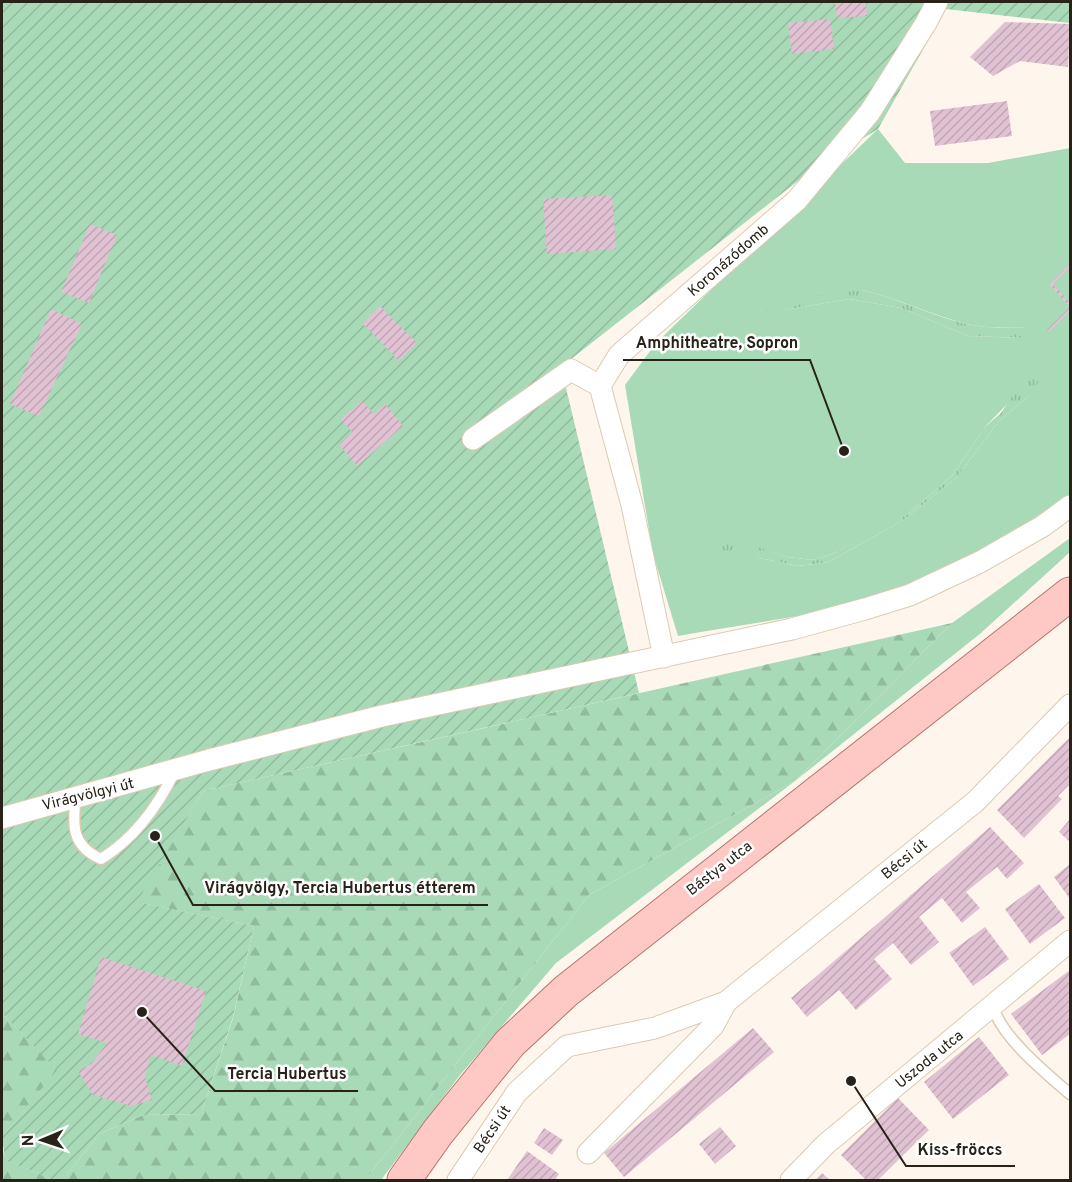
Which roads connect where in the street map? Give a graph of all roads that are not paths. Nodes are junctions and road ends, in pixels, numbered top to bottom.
1 (937, 2) edge
2 (600, 386) junction
3 (473, 439) dead end
4 (1071, 506) edge
5 (1071, 594) edge
6 (664, 657) junction
7 (1071, 705) edge
8 (175, 771) junction
9 (76, 797) junction
10 (2, 818) edge
11 (1071, 941) edge
12 (726, 1002) junction
13 (993, 1006) junction
14 (1071, 1094) edge
15 (588, 1153) dead end
16 (404, 1180) edge
17 (458, 1180) edge
18 (791, 1180) edge

1 - 2 street, Koronázódomb
2 - 3 street
2 - 6 street
4 - 6 street, Virágvölgyi út
5 - 16 main road, Bástya utca
6 - 8 street, Virágvölgyi út
7 - 12 street, Bécsi út
8 - 9 street, Virágvölgyi út
8 - 9 lane
9 - 10 street, Virágvölgyi út
11 - 13 street, Uszoda utca
12 - 15 street, Bécsi út
12 - 17 street, Bécsi út
13 - 14 lane
13 - 18 street, Uszoda utca

